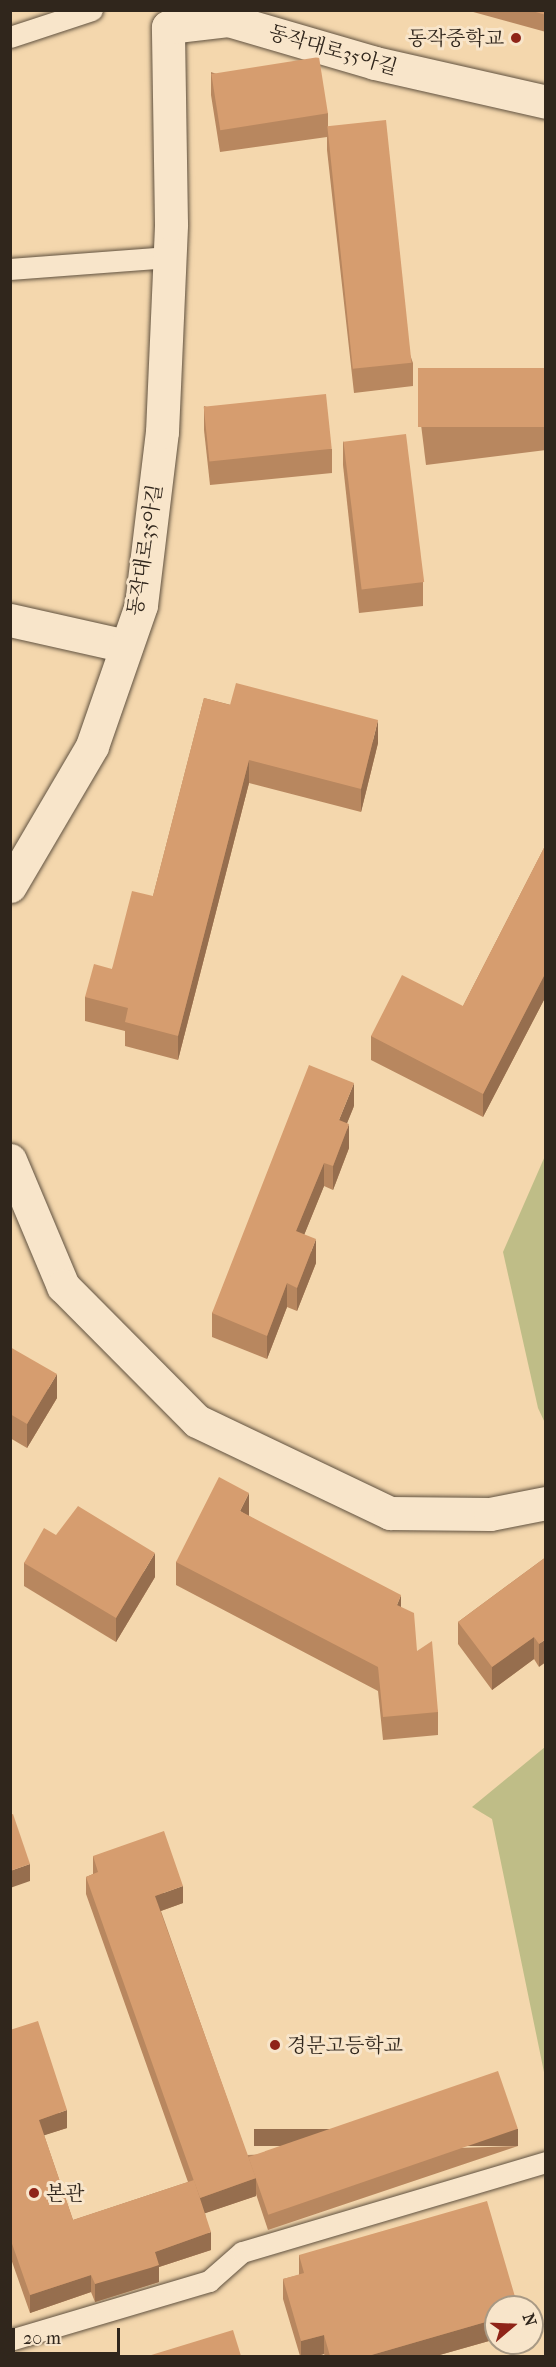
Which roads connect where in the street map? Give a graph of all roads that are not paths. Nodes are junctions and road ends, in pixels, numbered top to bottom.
1 (92, 10) edge
2 (10, 37) edge
3 (546, 102) edge
4 (170, 257) junction
5 (10, 269) edge
6 (10, 620) edge
7 (126, 646) junction
8 (10, 886) edge
9 (10, 1160) edge
10 (546, 1503) edge
11 (546, 2162) edge
12 (11, 2338) edge

1 - 2 lane
3 - 4 street, 동작대로35아길
4 - 5 lane
4 - 7 street, 동작대로35아길
6 - 7 street
7 - 8 street, 동작대로35아길
9 - 10 street
11 - 12 lane

